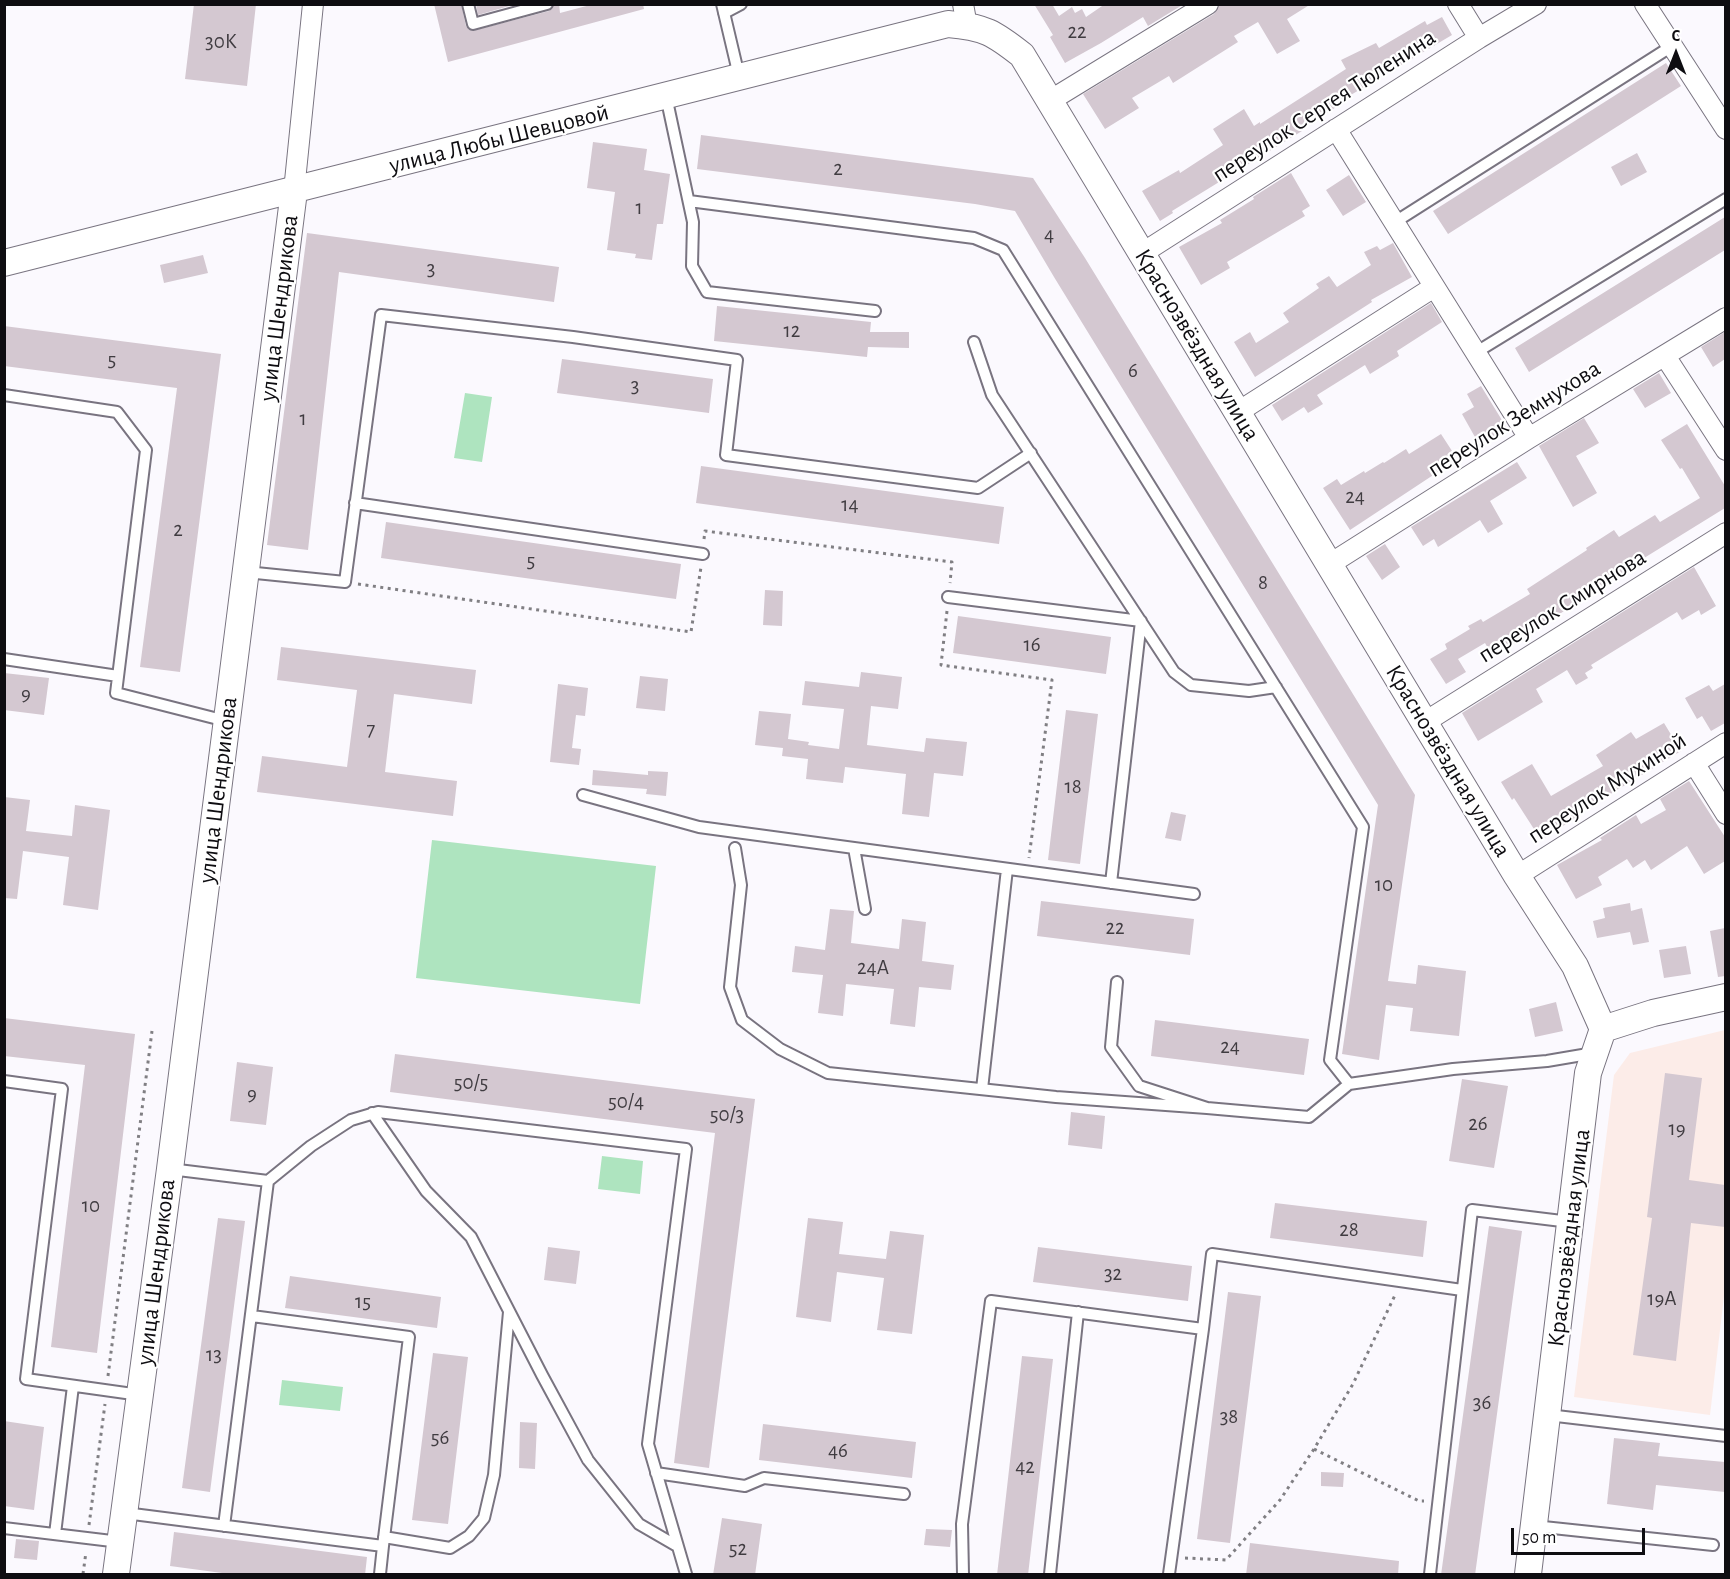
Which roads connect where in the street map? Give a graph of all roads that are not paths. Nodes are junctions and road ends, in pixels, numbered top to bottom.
1 (313, 4) edge
2 (468, 4) edge
3 (547, 4) edge
4 (741, 4) edge
5 (1208, 4) edge
6 (1458, 4) edge
7 (1536, 4) edge
8 (1645, 4) edge
9 (531, 6) edge
10 (723, 9) edge
11 (965, 15) edge
12 (993, 33) joint
13 (1479, 38) junction
14 (1672, 46) junction
15 (739, 77) junction
16 (666, 96) junction
17 (1051, 100) junction
18 (1723, 118) edge
19 (1336, 129) junction
20 (294, 191) junction
21 (1725, 199) edge
22 (689, 201) junction
23 (1395, 222) junction
24 (1141, 254) junction
25 (4, 264) edge
26 (1434, 287) junction
27 (875, 311) dead end
28 (1725, 318) edge
29 (974, 342) dead end
30 (1475, 353) junction
31 (1665, 356) junction
32 (4, 394) edge
33 (1238, 412) junction
34 (1529, 438) junction
35 (1725, 450) edge
36 (1031, 453) junction
37 (355, 503) junction
38 (1725, 533) edge
39 (703, 554) road end
40 (1330, 564) junction
41 (246, 572) junction
42 (948, 597) road end
43 (1141, 621) junction
44 (4, 659) edge
45 (118, 676) junction
46 (1276, 687) junction
47 (227, 721) junction
48 (1425, 722) junction
49 (1725, 743) edge
50 (1694, 763) junction
51 (583, 795) dead end
52 (1725, 814) edge
53 (735, 848) dead end
54 (854, 848) junction
55 (1008, 869) junction
56 (1517, 876) junction
57 (1111, 883) junction
58 (1194, 894) dead end
59 (865, 909) dead end
60 (1117, 982) dead end
61 (1725, 997) edge
62 (1603, 1029) junction
63 (1595, 1053) junction
64 (4, 1081) edge
65 (1349, 1084) junction
66 (982, 1089) junction
67 (1207, 1108) junction
68 (372, 1113) junction
69 (170, 1169) junction
70 (268, 1181) junction
71 (1570, 1222) junction
72 (1462, 1290) junction
73 (510, 1312) junction
74 (1078, 1312) junction
75 (252, 1316) junction
76 (1203, 1329) junction
77 (74, 1386) junction
78 (140, 1395) junction
79 (1548, 1415) junction
80 (1725, 1436) edge
81 (656, 1473) junction
82 (904, 1494) dead end
83 (125, 1513) junction
84 (224, 1526) junction
85 (1534, 1526) junction
86 (4, 1528) edge
87 (55, 1534) junction
88 (121, 1542) junction
89 (384, 1542) junction
90 (1713, 1545) dead end
91 (677, 1546) junction
92 (116, 1575) edge
93 (380, 1575) edge
94 (686, 1575) edge
95 (963, 1575) edge
96 (1050, 1575) edge
97 (1169, 1575) edge
98 (1430, 1575) edge
99 (1528, 1575) edge

1 - 20 street, улица Шендрикова
2 - 9 lane
3 - 9 lane
4 - 10 lane
5 - 17 street
6 - 13 street
7 - 13 street, переулок Сергея Тюленина
8 - 14 street
10 - 15 lane
11 - 12 street, улица Любы Шевцовой
11 - 15 street, улица Любы Шевцовой
12 - 17 street, Краснозвёздная улица
13 - 19 street, переулок Сергея Тюленина
14 - 18 street
14 - 23 lane
15 - 16 street, улица Любы Шевцовой
16 - 20 street, улица Любы Шевцовой
16 - 22 lane
17 - 24 street, Краснозвёздная улица
19 - 23 street
19 - 24 street, переулок Сергея Тюленина
20 - 25 street, улица Любы Шевцовой
20 - 41 street, улица Шендрикова
21 - 30 lane
22 - 27 lane
22 - 46 lane
23 - 26 street
24 - 33 street, Краснозвёздная улица
26 - 30 street
26 - 33 street
28 - 31 street, переулок Земнухова
29 - 36 lane
30 - 34 street
31 - 34 street, переулок Земнухова
31 - 35 street
32 - 45 lane
33 - 40 street, Краснозвёздная улица
34 - 40 street, переулок Земнухова
36 - 37 lane
36 - 43 lane
37 - 39 lane
37 - 41 lane
38 - 48 street, переулок Смирнова
40 - 48 street, Краснозвёздная улица
41 - 47 street, улица Шендрикова
42 - 43 lane
43 - 46 lane
43 - 57 lane
44 - 45 lane
45 - 47 lane
46 - 65 lane
47 - 69 street, улица Шендрикова
48 - 56 street, Краснозвёздная улица
49 - 50 street, переулок Мухиной
50 - 52 street
50 - 56 street, переулок Мухиной
51 - 54 lane
53 - 66 lane
54 - 55 lane
54 - 59 lane
55 - 57 lane
55 - 66 lane
56 - 62 street, Краснозвёздная улица
57 - 58 lane
60 - 67 lane
61 - 62 street
62 - 63 street, Краснозвёздная улица
63 - 65 lane
63 - 71 street, Краснозвёздная улица
64 - 77 lane
65 - 67 lane
66 - 67 lane
68 - 70 lane
68 - 73 lane
68 - 81 lane
69 - 70 lane
69 - 78 street, улица Шендрикова
70 - 75 lane
71 - 72 lane
71 - 79 street, Краснозвёздная улица
72 - 76 lane
72 - 98 lane
73 - 89 lane
73 - 91 lane
74 - 76 lane
74 - 95 lane
74 - 96 lane
75 - 84 lane
75 - 89 lane
76 - 97 lane
77 - 78 lane
77 - 87 lane
78 - 83 street, улица Шендрикова
79 - 80 lane
79 - 85 street, Краснозвёздная улица
81 - 82 lane
81 - 91 lane
83 - 84 lane
83 - 88 street, улица Шендрикова
84 - 89 lane
85 - 90 lane
85 - 99 street, Краснозвёздная улица
86 - 87 lane
87 - 88 lane
88 - 92 street, улица Шендрикова
89 - 93 lane
91 - 94 lane

